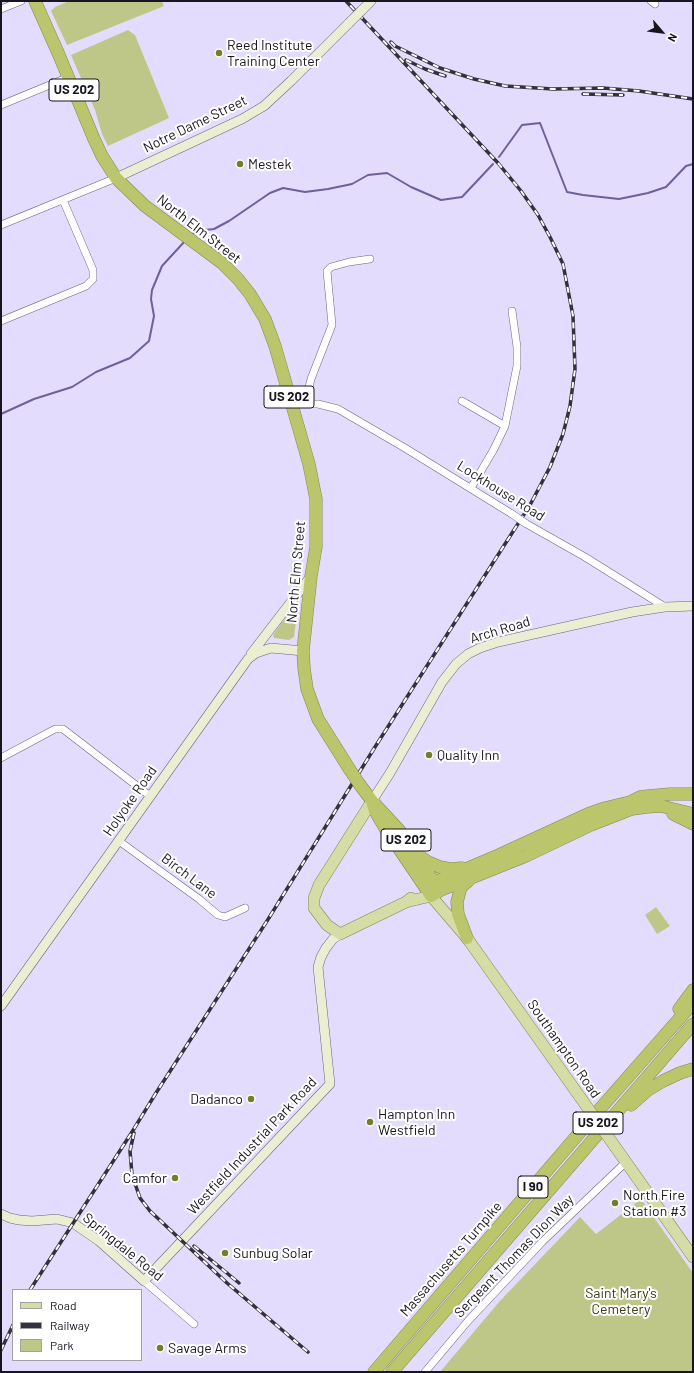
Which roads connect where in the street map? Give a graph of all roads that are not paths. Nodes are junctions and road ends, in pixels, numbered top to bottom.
1 (21, 1) edge
2 (35, 1) edge
3 (371, 1) edge
4 (1, 9) edge
5 (69, 77) junction
6 (1, 105) edge
7 (116, 178) junction
8 (63, 200) junction
9 (1, 226) edge
10 (370, 259) dead end
11 (512, 311) dead end
12 (1, 321) edge
13 (462, 401) dead end
14 (291, 404) junction
15 (307, 404) junction
16 (505, 426) junction
17 (471, 488) junction
18 (311, 576) junction
19 (693, 606) edge
20 (665, 607) junction
21 (303, 651) junction
22 (248, 659) junction
23 (1, 758) edge
24 (350, 770) joint
25 (693, 794) edge
26 (150, 796) junction
27 (372, 801) junction
28 (631, 805) junction
29 (693, 807) edge
30 (693, 814) edge
31 (693, 824) edge
32 (119, 840) junction
33 (412, 849) junction
34 (479, 864) junction
35 (475, 876) junction
36 (433, 889) junction
37 (245, 908) dead end
38 (340, 934) junction
39 (468, 938) junction
40 (693, 990) edge
41 (693, 1003) edge
42 (1, 1006) edge
43 (693, 1024) edge
44 (693, 1069) edge
45 (599, 1110) junction
46 (626, 1162) junction
47 (1, 1214) edge
48 (505, 1241) junction
49 (693, 1257) edge
50 (144, 1281) junction
51 (194, 1324) dead end
52 (374, 1372) edge
53 (392, 1372) edge
54 (425, 1372) edge

1 - 4 street
2 - 5 highway, North Elm Street / US 202
3 - 7 street, Notre Dame Street, bridge
5 - 6 street
5 - 7 highway, North Elm Street / US 202
7 - 8 street, Notre Dame Street
7 - 14 highway, North Elm Street / US 202
8 - 9 street, Notre Dame Street
8 - 12 street
10 - 15 street
11 - 16 street
13 - 16 street
14 - 15 street, Lockhouse Road
14 - 18 highway, North Elm Street / US 202
15 - 17 street, Lockhouse Road
16 - 17 street
17 - 20 street, Lockhouse Road, bridge
18 - 21 highway, North Elm Street / US 202
18 - 22 street
19 - 20 street
20 - 27 street, Arch Road
21 - 22 street, Holyoke Road
21 - 24 highway, North Elm Street / US 202
22 - 26 street, Holyoke Road
23 - 26 street
24 - 27 highway, Southampton Road / US 202, bridge
25 - 28 highway
26 - 32 street, Holyoke Road
27 - 33 highway, Southampton Road / US 202
27 - 36 highway, Southampton Road / US 202
27 - 38 main road
28 - 29 highway
28 - 30 highway
28 - 31 highway
28 - 34 highway
28 - 35 highway
32 - 37 street, Birch Lane
32 - 42 street, Holyoke Road
33 - 34 highway
33 - 36 highway, Southampton Road / US 202
34 - 36 highway
35 - 36 highway
35 - 39 highway
36 - 38 main road
36 - 39 main road, Southampton Road / US 202
38 - 50 street, Westfield Industrial Park Road
39 - 46 main road, Southampton Road / US 202, bridge
40 - 45 highway
41 - 45 highway, Massachusetts Turnpike / I 90
43 - 48 highway, Massachusetts Turnpike / I 90
44 - 48 highway
45 - 52 highway, Massachusetts Turnpike / I 90
46 - 49 main road, Southampton Road / US 202
46 - 54 street, Sergeant Thomas Dion Way
47 - 50 street, Springdale Road
48 - 53 highway, Massachusetts Turnpike / I 90
50 - 51 street, Springdale Road

